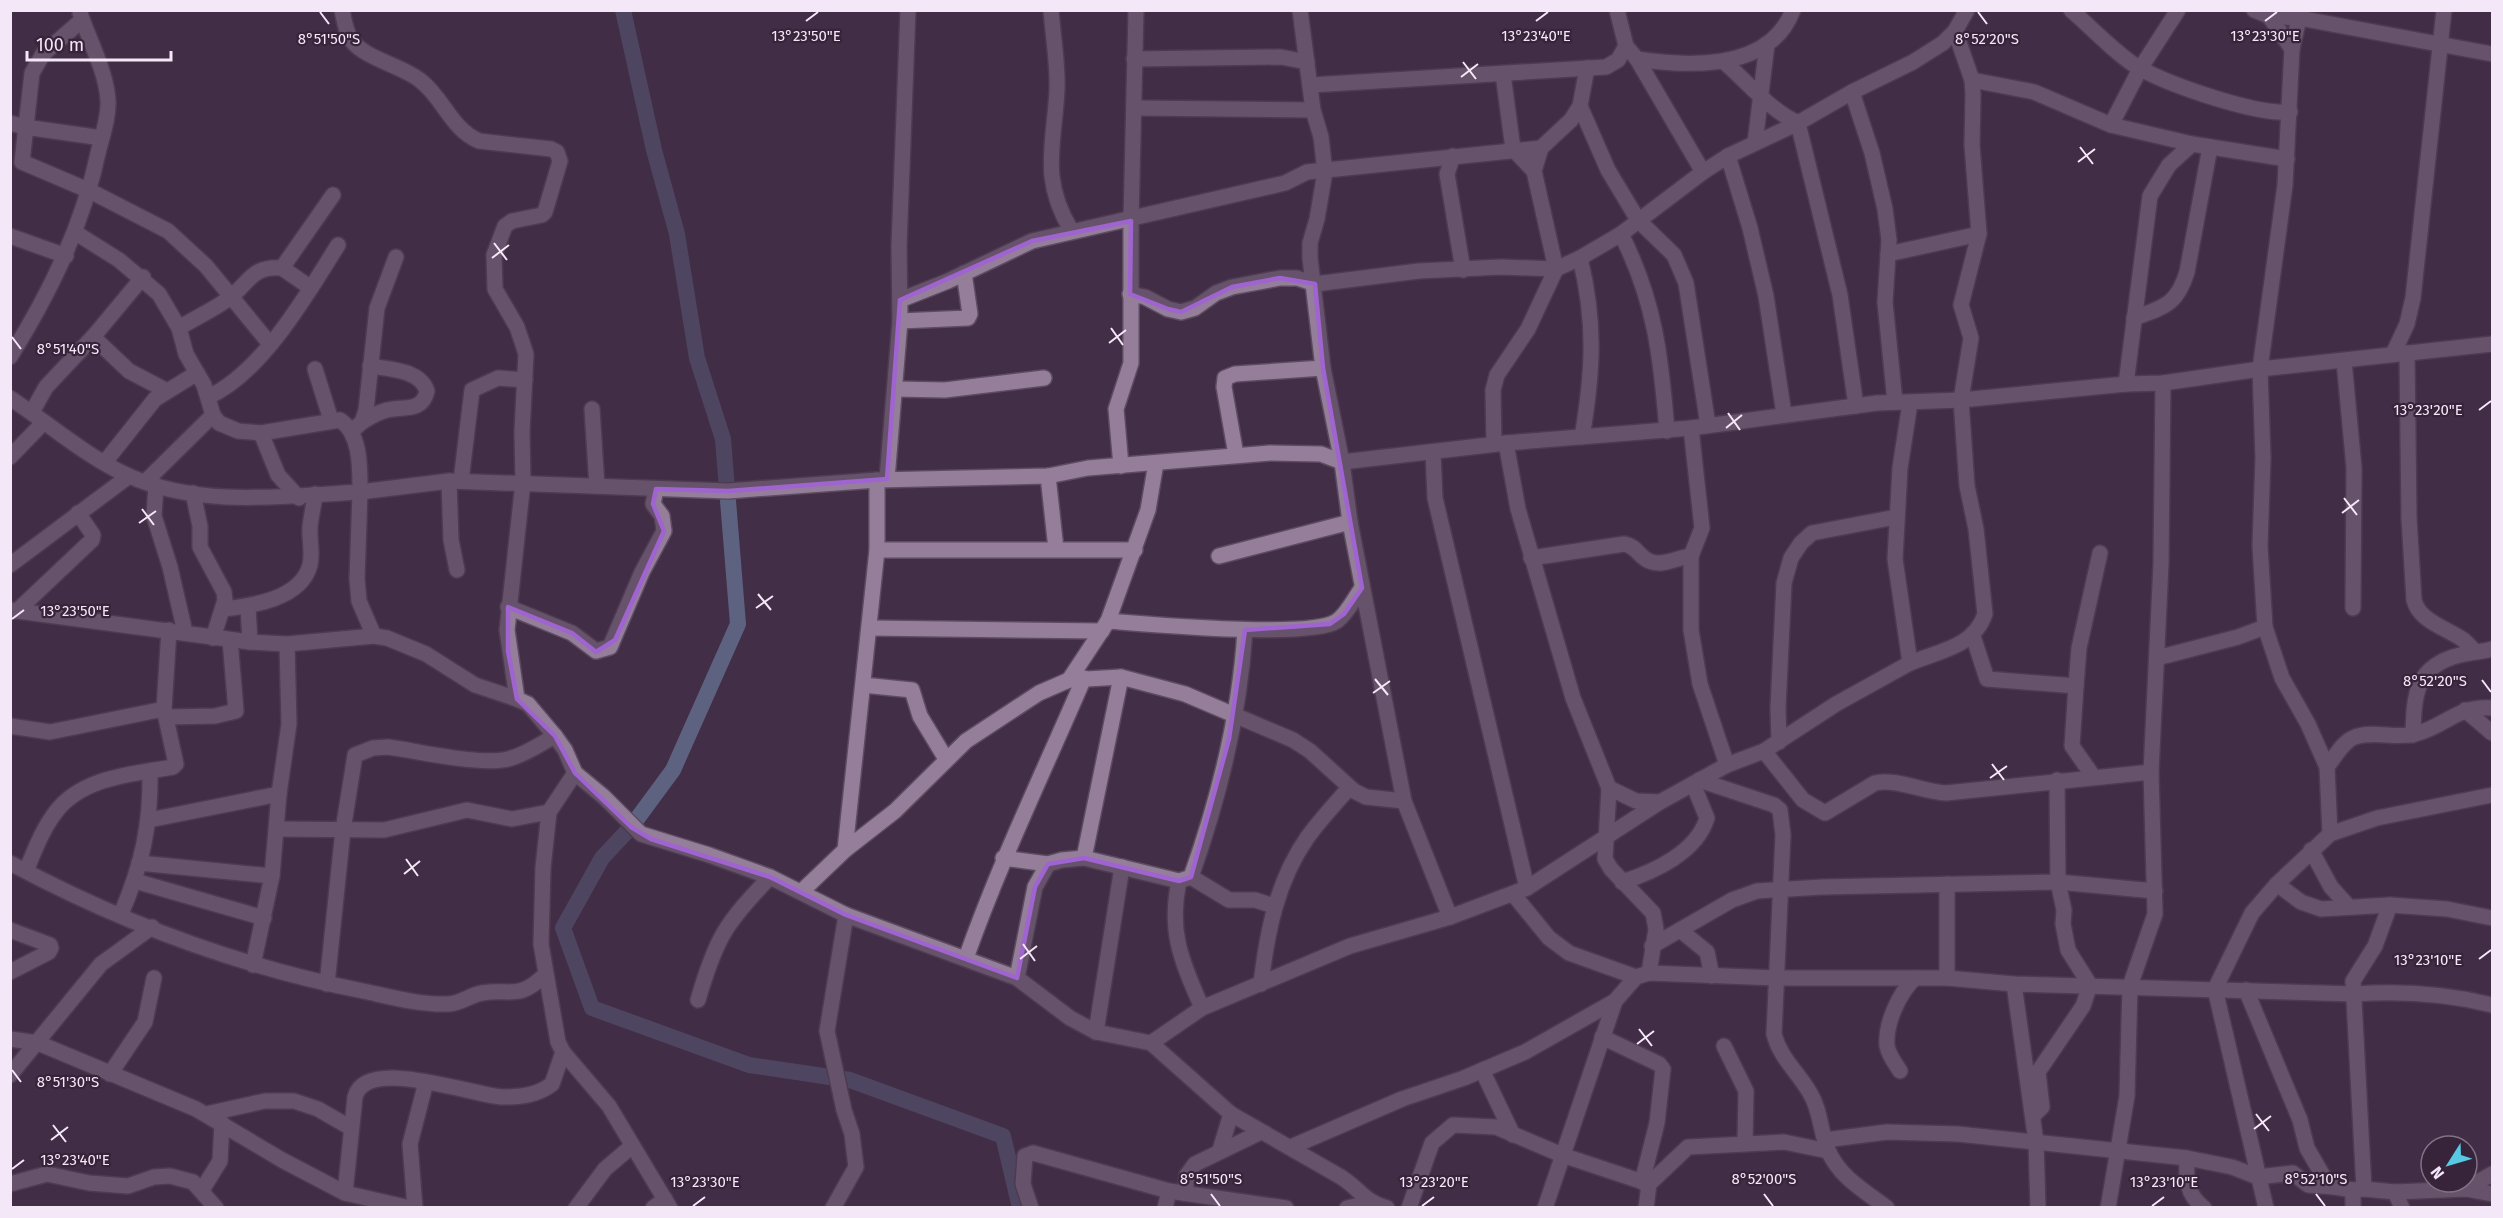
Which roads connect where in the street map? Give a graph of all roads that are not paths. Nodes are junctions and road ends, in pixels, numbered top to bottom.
1 (342, 10) edge
2 (908, 10) edge
3 (1051, 10) edge
4 (1136, 10) edge
5 (1300, 10) edge
6 (1617, 10) edge
7 (1792, 10) edge
8 (1967, 10) edge
9 (2071, 10) edge
10 (2178, 10) edge
11 (2254, 10) edge
12 (2444, 10) edge
13 (2300, 14) edge
14 (81, 15) edge
15 (2269, 16) junction
16 (1955, 31) junction
17 (1767, 44) junction
18 (2441, 45) junction
19 (1626, 46) junction
20 (2292, 49) junction
21 (2493, 54) edge
22 (1134, 58) junction
23 (1637, 59) junction
24 (1307, 62) junction
25 (1724, 62) junction
26 (1587, 68) junction
27 (2140, 69) junction
28 (1503, 74) junction
29 (1972, 80) junction
30 (1311, 84) junction
31 (1852, 92) junction
32 (1761, 97) junction
33 (1580, 106) junction
34 (1135, 108) junction
35 (1313, 110) junction
36 (2290, 112) junction
37 (1798, 123) junction
38 (18, 125) edge
39 (2111, 125) junction
40 (102, 138) junction
41 (1755, 143) junction
42 (2192, 144) junction
43 (2210, 147) junction
44 (1541, 148) junction
45 (1513, 149) junction
46 (1453, 156) junction
47 (1728, 156) junction
48 (2287, 159) junction
49 (1534, 171) junction
50 (1325, 172) junction
51 (1703, 172) junction
52 (90, 191) junction
53 (333, 195) dead end
54 (1131, 220) junction
55 (1638, 220) junction
56 (1071, 230) junction
57 (76, 233) junction
58 (1621, 234) junction
59 (1979, 234) junction
60 (10, 236) edge
61 (338, 245) dead end
62 (1888, 254) junction
63 (66, 256) junction
64 (396, 257) dead end
65 (1580, 258) junction
66 (282, 268) junction
67 (1556, 269) junction
68 (1463, 270) junction
69 (964, 273) junction
70 (143, 277) junction
71 (1315, 284) junction
72 (311, 288) junction
73 (1130, 294) junction
74 (230, 297) junction
75 (900, 300) junction
76 (2134, 318) junction
77 (900, 321) junction
78 (179, 328) junction
79 (93, 337) junction
80 (270, 344) junction
81 (2493, 344) edge
82 (2400, 354) junction
83 (10, 357) edge
84 (2344, 361) junction
85 (370, 366) junction
86 (1323, 368) junction
87 (315, 369) dead end
88 (2260, 369) junction
89 (197, 374) junction
90 (1044, 378) dead end
91 (525, 380) junction
92 (2163, 383) junction
93 (2126, 384) junction
94 (896, 389) junction
95 (167, 391) junction
96 (208, 397) junction
97 (10, 398) edge
98 (1961, 400) junction
99 (1902, 402) junction
100 (1856, 406) junction
101 (592, 409) dead end
102 (1784, 414) junction
103 (213, 415) junction
104 (38, 417) junction
105 (331, 420) junction
106 (1708, 425) junction
107 (357, 427) junction
108 (1691, 428) junction
109 (1666, 431) junction
110 (261, 433) junction
111 (1582, 437) junction
112 (1500, 443) junction
113 (1433, 452) junction
114 (1236, 455) junction
115 (10, 457) edge
116 (105, 462) junction
117 (1342, 462) junction
118 (1156, 463) junction
119 (1121, 466) junction
120 (129, 476) junction
121 (1048, 476) junction
122 (882, 479) junction
123 (455, 481) junction
124 (523, 482) junction
125 (151, 483) junction
126 (597, 486) junction
127 (656, 489) junction
128 (360, 492) junction
129 (193, 493) junction
130 (315, 494) junction
131 (297, 495) junction
132 (78, 513) junction
133 (313, 513) junction
134 (1896, 517) junction
135 (1350, 522) junction
136 (1056, 549) junction
137 (877, 550) junction
138 (1135, 550) junction
139 (2100, 553) dead end
140 (1219, 556) dead end
141 (1691, 556) junction
142 (1531, 558) junction
143 (10, 565) edge
144 (457, 570) dead end
145 (1362, 588) junction
146 (248, 607) junction
147 (508, 607) junction
148 (2353, 608) dead end
149 (223, 609) junction
150 (14, 610) edge
151 (1105, 626) junction
152 (2265, 627) junction
153 (869, 628) junction
154 (169, 630) junction
155 (1245, 630) junction
156 (185, 633) junction
157 (374, 636) junction
158 (1973, 636) junction
159 (213, 638) junction
160 (230, 639) junction
161 (250, 642) junction
162 (287, 644) junction
163 (2493, 649) edge
164 (2476, 652) junction
165 (2157, 658) junction
166 (1910, 663) junction
167 (1121, 676) junction
168 (1076, 679) junction
169 (863, 685) junction
170 (2076, 686) junction
171 (517, 699) junction
172 (2493, 708) edge
173 (2465, 710) junction
174 (165, 713) junction
175 (1234, 714) junction
176 (1254, 723) junction
177 (10, 726) edge
178 (2493, 733) edge
179 (2413, 735) junction
180 (555, 736) junction
181 (1229, 739) junction
182 (1779, 742) junction
183 (1764, 751) junction
184 (946, 759) junction
185 (1727, 765) junction
186 (2327, 767) junction
187 (150, 771) junction
188 (2151, 772) junction
189 (575, 773) junction
190 (2093, 776) junction
191 (2057, 780) junction
192 (1696, 782) junction
193 (1349, 788) junction
194 (1609, 788) junction
195 (279, 794) junction
196 (2493, 795) edge
197 (1404, 801) junction
198 (1660, 802) junction
199 (549, 812) junction
200 (150, 820) junction
201 (277, 829) junction
202 (343, 830) junction
203 (2330, 834) junction
204 (1604, 840) junction
205 (844, 850) junction
206 (2312, 850) junction
207 (1003, 858) junction
208 (1084, 858) junction
209 (10, 863) edge
210 (139, 863) junction
211 (1048, 864) junction
212 (1122, 867) junction
213 (26, 871) junction
214 (272, 876) junction
215 (770, 877) junction
216 (1185, 879) junction
217 (135, 881) junction
218 (1622, 882) junction
219 (2058, 882) junction
220 (1947, 884) junction
221 (2277, 884) junction
222 (1779, 890) junction
223 (1520, 891) junction
224 (2155, 891) junction
225 (801, 892) junction
226 (2390, 905) junction
227 (1274, 906) junction
228 (2349, 907) junction
229 (121, 914) junction
230 (846, 915) junction
231 (1450, 917) junction
232 (264, 918) junction
233 (2493, 918) edge
234 (152, 927) junction
235 (10, 930) edge
236 (1680, 930) junction
237 (1652, 946) junction
238 (966, 958) junction
239 (253, 965) junction
240 (10, 972) edge
241 (545, 975) junction
242 (1643, 975) junction
243 (1712, 976) junction
244 (154, 978) dead end
245 (1017, 978) junction
246 (1777, 978) junction
247 (1915, 978) junction
248 (1947, 978) junction
249 (327, 984) junction
250 (1261, 984) junction
251 (2014, 984) junction
252 (2090, 985) junction
253 (2130, 986) junction
254 (2215, 989) junction
255 (2246, 990) junction
256 (2355, 994) junction
257 (698, 1000) dead end
258 (1615, 1001) junction
259 (2493, 1005) edge
260 (1202, 1008) junction
261 (1096, 1032) junction
262 (1602, 1037) junction
263 (10, 1039) edge
264 (38, 1043) junction
265 (1151, 1043) junction
266 (1724, 1046) dead end
267 (563, 1052) junction
268 (1482, 1070) junction
269 (1900, 1071) dead end
270 (110, 1074) junction
271 (10, 1075) edge
272 (426, 1082) junction
273 (206, 1114) junction
274 (1231, 1114) junction
275 (2033, 1116) junction
276 (222, 1123) junction
277 (351, 1128) junction
278 (1261, 1132) junction
279 (1513, 1134) junction
280 (2036, 1142) junction
281 (1745, 1143) junction
282 (632, 1146) junction
283 (1826, 1146) junction
284 (1291, 1147) junction
285 (1220, 1150) junction
286 (2118, 1151) junction
287 (1562, 1155) junction
288 (2187, 1158) junction
289 (2493, 1174) edge
290 (2258, 1177) junction
291 (2479, 1182) edge
292 (1646, 1183) junction
293 (10, 1184) edge
294 (2334, 1187) junction
295 (202, 1190) junction
296 (2359, 1190) junction
297 (1169, 1191) junction
298 (2419, 1191) edge
299 (2395, 1192) junction
300 (345, 1193) junction
301 (1185, 1193) junction
302 (663, 1205) edge
303 (1879, 1205) edge
304 (1378, 1206) edge
305 (1276, 1207) edge
306 (216, 1208) edge
307 (410, 1208) edge
308 (415, 1208) edge
309 (576, 1208) edge
310 (833, 1208) edge
311 (1031, 1208) edge
312 (1165, 1208) edge
313 (1347, 1208) edge
314 (1408, 1208) edge
315 (1545, 1208) edge
316 (1646, 1208) edge
317 (2038, 1208) edge
318 (2108, 1208) edge
319 (2205, 1208) edge
320 (2266, 1208) edge
321 (2353, 1208) edge
322 (2402, 1208) edge

1 - 91 street
2 - 75 street
3 - 56 street
4 - 22 street
5 - 24 street
6 - 19 street
7 - 17 street
8 - 16 street
9 - 27 street
10 - 27 street
11 - 15 street
12 - 18 street
13 - 15 street
13 - 18 street
13 - 20 street
14 - 38 street
14 - 40 street
15 - 20 street
16 - 29 street
16 - 31 street
17 - 25 street
17 - 32 street
18 - 21 street
18 - 82 street
19 - 23 street
19 - 26 street
20 - 36 street
22 - 24 street
22 - 34 street
23 - 25 street
23 - 51 street
24 - 30 street
25 - 32 street
26 - 28 street
26 - 33 street
27 - 36 street
27 - 39 street
28 - 30 street
28 - 45 street
29 - 39 street
29 - 59 street
30 - 35 street
31 - 37 street
31 - 62 street
32 - 37 street
32 - 41 street
33 - 44 street
33 - 55 street
34 - 35 street
34 - 54 street
35 - 50 street
36 - 48 street
37 - 41 street
37 - 100 street
38 - 40 street
38 - 52 street
39 - 42 street
40 - 52 street
41 - 47 street
42 - 43 street
42 - 76 street
43 - 48 street
43 - 76 street
44 - 45 street
44 - 49 street
45 - 46 street
45 - 49 street
46 - 50 street
46 - 68 street
47 - 51 street
47 - 102 street
48 - 88 street
49 - 67 street
50 - 54 street
50 - 71 street
51 - 55 street
52 - 57 street
52 - 74 street
53 - 66 street
54 - 56 street
54 - 73 street
55 - 58 street
55 - 106 street
56 - 69 street
57 - 63 street
57 - 70 street
58 - 65 street
58 - 109 street
59 - 62 street
59 - 98 street
60 - 63 street
61 - 72 street
62 - 99 street
63 - 83 street
64 - 85 street
65 - 67 street
65 - 111 street
66 - 72 street
66 - 74 street
67 - 68 street
67 - 112 street
68 - 71 street
69 - 75 street
69 - 77 street
70 - 78 street
70 - 79 street
71 - 73 street
71 - 86 street
72 - 80 street
73 - 119 street
74 - 78 street
74 - 80 street
75 - 77 street
76 - 93 street
77 - 94 street
78 - 89 street
79 - 95 street
79 - 104 street
80 - 96 street
81 - 82 street
82 - 84 street
82 - 164 street
84 - 88 street
84 - 148 street
85 - 107 street
85 - 107 street
86 - 114 street
86 - 117 street
87 - 105 street
88 - 92 street
88 - 152 street
89 - 95 street
89 - 96 street
90 - 94 street
91 - 123 street
91 - 124 street
92 - 93 street
92 - 165 street
93 - 98 street
94 - 122 street
95 - 116 street
96 - 103 street
97 - 104 street
98 - 99 street
98 - 158 street
99 - 100 street
99 - 134 street
100 - 102 street
101 - 126 street
102 - 106 street
103 - 110 street
103 - 125 street
104 - 115 street
104 - 116 street
105 - 107 street
105 - 110 street
106 - 108 street
107 - 128 street
108 - 109 street
108 - 141 street
109 - 111 street
110 - 131 street
111 - 112 street
112 - 113 street
112 - 142 street
113 - 117 street
113 - 223 street
114 - 117 street
114 - 118 street
116 - 120 street
117 - 135 street
118 - 119 street
118 - 138 street
119 - 121 street
120 - 125 street
120 - 132 street
121 - 122 street
121 - 136 street
122 - 127 street
122 - 137 street
123 - 124 street
123 - 128 street
123 - 144 street
124 - 126 street
124 - 147 street
125 - 129 street
125 - 156 street
126 - 127 street
127 - 147 street
128 - 130 street
128 - 157 street
129 - 131 street
129 - 149 street
130 - 131 street
130 - 133 street
131 - 133 street
132 - 143 street
132 - 150 street
133 - 146 street
134 - 166 street
134 - 182 street
135 - 140 street
135 - 145 street
136 - 137 street
136 - 138 street
137 - 153 street
138 - 151 street
139 - 170 street
141 - 142 street
141 - 185 street
142 - 194 street
145 - 155 street
145 - 197 street
146 - 149 street
146 - 161 street
147 - 171 street
149 - 159 street
150 - 154 street
151 - 153 street
151 - 155 street
151 - 168 street
152 - 165 street
152 - 186 street
153 - 169 street
154 - 156 street
154 - 174 street
155 - 175 street
156 - 159 street
157 - 162 street
157 - 171 street
158 - 166 street
158 - 170 street
159 - 160 street
160 - 161 street
160 - 174 street
161 - 162 street
162 - 195 street
163 - 164 street
164 - 179 street
165 - 188 street
166 - 182 street
167 - 168 street
167 - 175 street
167 - 208 street
168 - 184 street
168 - 207 street
169 - 184 street
169 - 205 street
170 - 190 street
171 - 180 street
172 - 173 street
173 - 178 street
173 - 179 street
174 - 177 street
174 - 187 street
175 - 176 street
175 - 181 street
176 - 181 street
176 - 193 street
179 - 186 street
180 - 189 street
180 - 202 street
181 - 216 street
182 - 183 street
183 - 185 street
183 - 191 street
184 - 205 street
185 - 192 street
186 - 203 street
187 - 200 street
187 - 213 street
188 - 190 street
188 - 224 street
189 - 199 street
189 - 215 street
190 - 191 street
191 - 219 street
192 - 198 street
192 - 218 street
192 - 222 street
193 - 197 street
193 - 227 street
194 - 198 street
194 - 204 street
195 - 200 street
195 - 201 street
196 - 203 street
197 - 231 street
198 - 204 street
199 - 202 street
199 - 241 street
200 - 210 street
201 - 202 street
201 - 214 street
202 - 249 street
203 - 206 street
204 - 218 street
204 - 223 street
205 - 225 street
206 - 221 street
206 - 228 street
207 - 211 street
207 - 238 street
208 - 211 street
208 - 212 street
209 - 213 street
210 - 214 street
210 - 217 street
211 - 245 street
212 - 216 street
212 - 261 street
213 - 229 street
214 - 232 street
215 - 225 street
215 - 257 street
216 - 227 street
216 - 260 street
217 - 229 street
217 - 232 street
218 - 237 street
219 - 220 street
219 - 224 street
219 - 252 street
220 - 222 street
220 - 248 street
221 - 228 street
221 - 254 street
222 - 236 street
222 - 246 street
223 - 231 street
223 - 242 street
224 - 253 street
225 - 230 street
226 - 228 street
226 - 233 street
226 - 256 street
227 - 250 street
229 - 234 street
230 - 238 street
230 - 310 street
231 - 250 street
232 - 239 street
234 - 239 street
234 - 264 street
235 - 240 street
236 - 237 street
236 - 243 street
237 - 242 street
238 - 245 street
239 - 249 street
241 - 249 street
241 - 267 street
242 - 243 street
242 - 258 street
243 - 246 street
244 - 270 street
245 - 261 street
246 - 247 street
246 - 283 street
247 - 248 street
247 - 269 street
248 - 251 street
250 - 260 street
251 - 252 street
251 - 275 street
252 - 253 street
252 - 275 street
253 - 254 street
253 - 286 street
254 - 255 street
254 - 290 street
255 - 256 street
255 - 294 street
256 - 259 street
256 - 296 street
258 - 262 street
258 - 268 street
260 - 265 street
261 - 265 street
262 - 287 street
262 - 292 street
263 - 264 street
264 - 270 street
264 - 271 street
265 - 274 street
266 - 281 street
267 - 272 street
267 - 282 street
268 - 279 street
268 - 284 street
270 - 273 street
272 - 277 street
272 - 308 street
273 - 276 street
273 - 277 street
274 - 278 street
274 - 285 street
275 - 280 street
276 - 295 street
276 - 300 street
277 - 300 street
278 - 284 street
278 - 285 street
279 - 287 street
279 - 314 street
280 - 283 street
280 - 286 street
280 - 317 street
281 - 283 street
281 - 292 street
282 - 302 street
282 - 309 street
283 - 303 street
284 - 304 street
285 - 301 street
286 - 288 street
286 - 318 street
287 - 292 street
287 - 315 street
288 - 290 street
288 - 319 street
289 - 291 street
290 - 294 street
290 - 320 street
292 - 316 street
293 - 295 street
294 - 296 street
295 - 306 street
296 - 299 street
296 - 321 street
297 - 301 street
297 - 311 street
297 - 312 street
298 - 299 street
299 - 322 street
300 - 307 street
301 - 305 street
304 - 313 street

